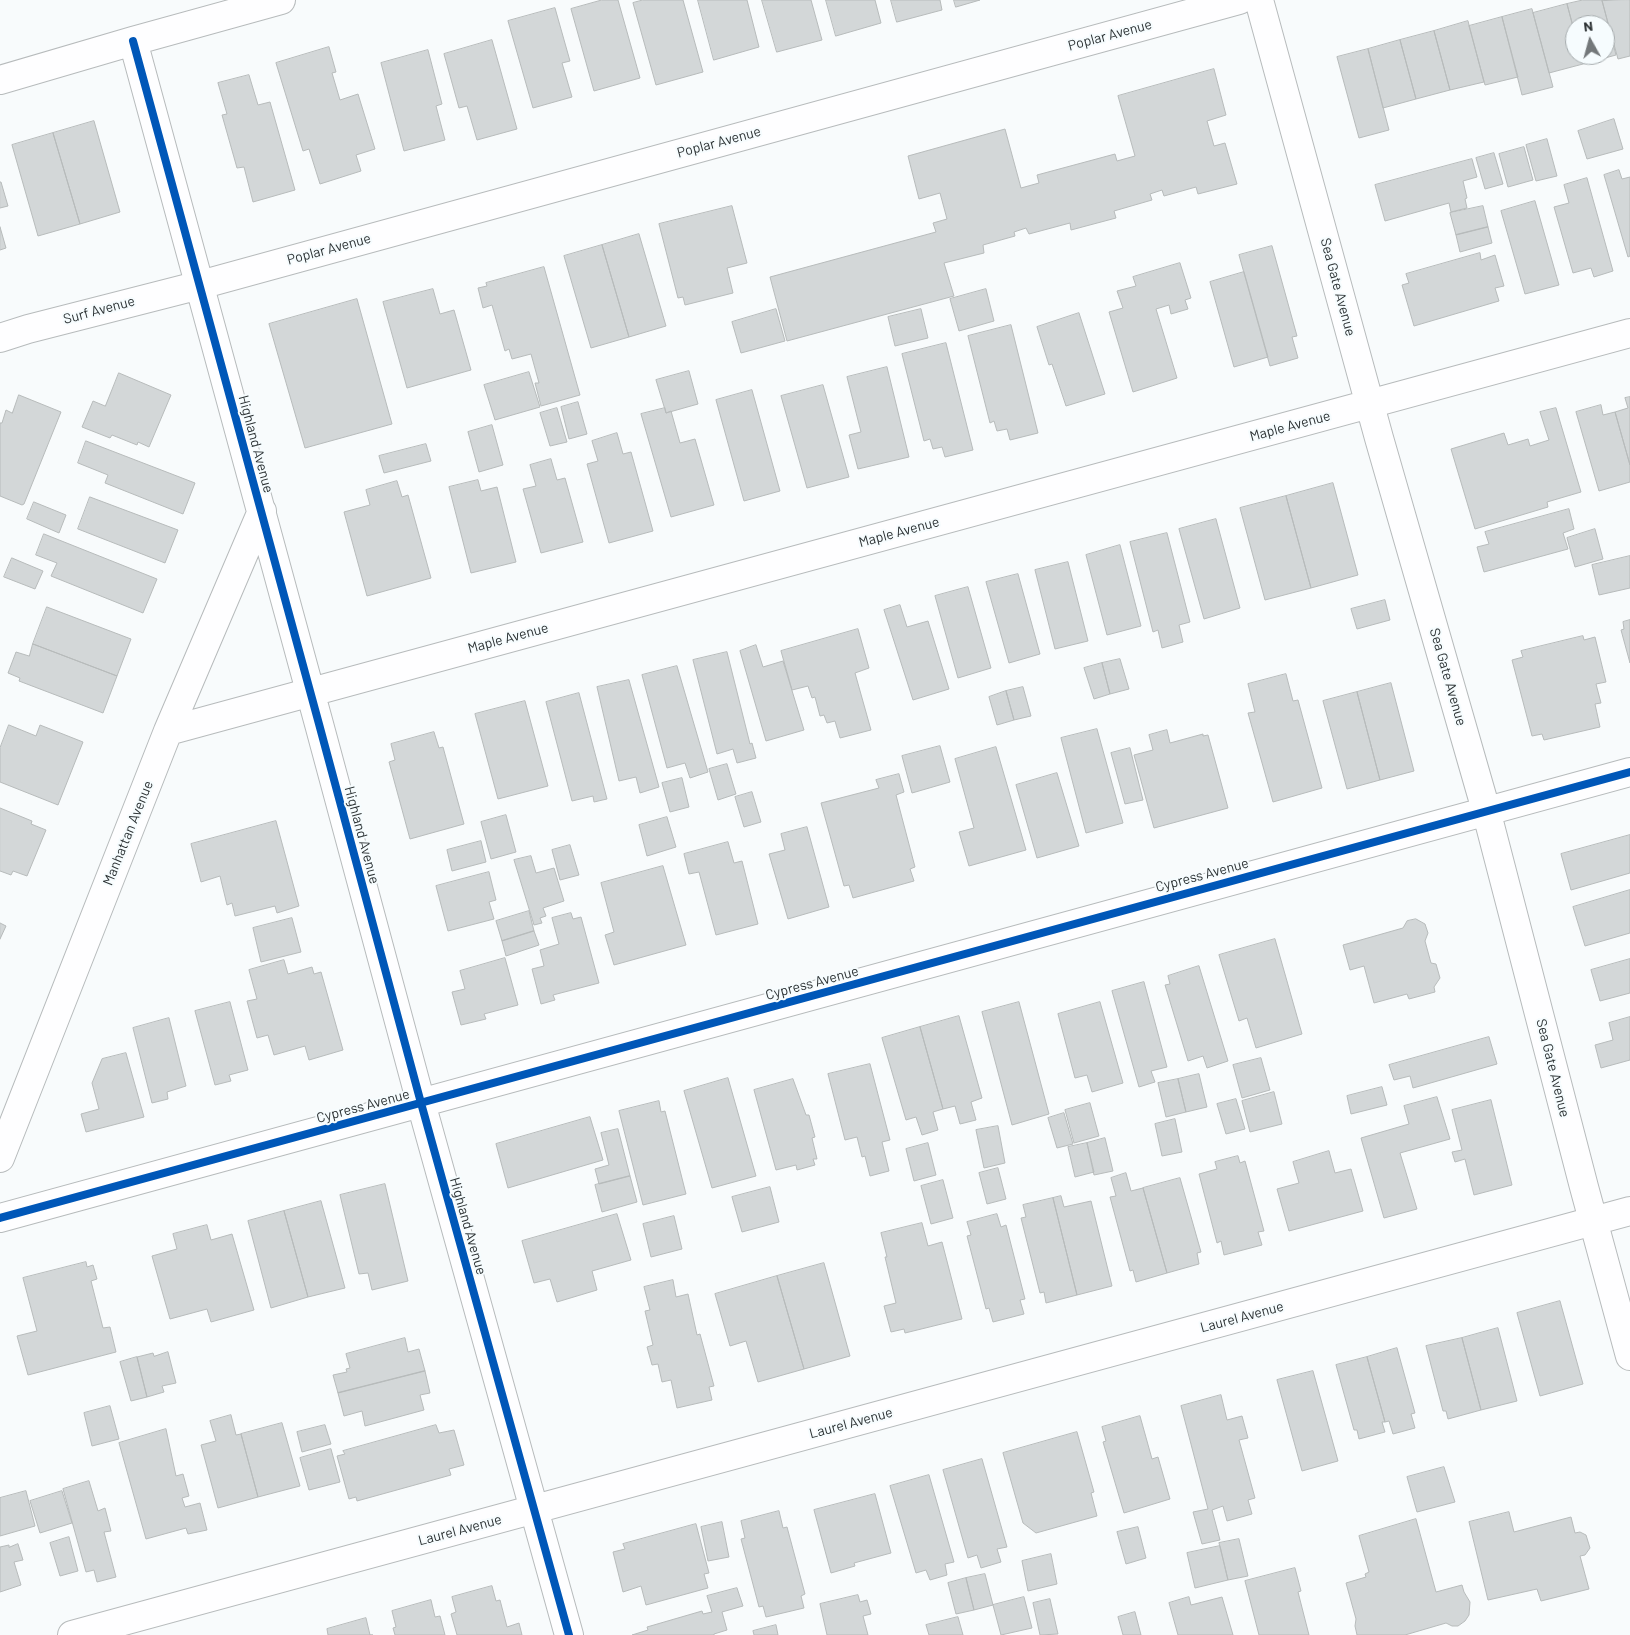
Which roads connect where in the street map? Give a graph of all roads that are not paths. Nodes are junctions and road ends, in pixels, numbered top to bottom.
1 (281, 0) edge
2 (1239, 0) edge
3 (1259, 0) edge
4 (133, 41) junction
5 (0, 80) edge
6 (200, 285) junction
7 (1630, 333) edge
8 (0, 338) edge
9 (1370, 404) junction
10 (262, 511) junction
11 (311, 692) junction
12 (168, 731) junction
13 (1630, 772) edge
14 (1486, 810) junction
15 (421, 1103) junction
16 (0, 1158) edge
17 (1630, 1211) edge
18 (0, 1218) edge
19 (1593, 1221) junction
20 (1630, 1356) edge
21 (534, 1509) junction
22 (72, 1635) edge
23 (569, 1635) edge

1 - 4 street
2 - 6 street, Poplar Avenue
3 - 9 street, Sea Gate Avenue
4 - 5 street
4 - 6 street, Highland Avenue
6 - 8 street, Surf Avenue
6 - 10 street, Highland Avenue
7 - 9 street, Maple Avenue
9 - 11 street, Maple Avenue
9 - 14 street, Sea Gate Avenue
10 - 11 street, Highland Avenue
10 - 12 street, Manhattan Avenue
11 - 12 street, Maple Avenue
11 - 15 street, Highland Avenue
12 - 16 street, Manhattan Avenue
13 - 14 street, Cypress Avenue
14 - 15 street, Cypress Avenue
14 - 19 street, Sea Gate Avenue
15 - 18 street, Cypress Avenue
15 - 21 street, Highland Avenue
17 - 19 street, Laurel Avenue
19 - 20 street, Sea Gate Avenue
19 - 21 street, Laurel Avenue
21 - 22 street, Laurel Avenue
21 - 23 street, Highland Avenue

